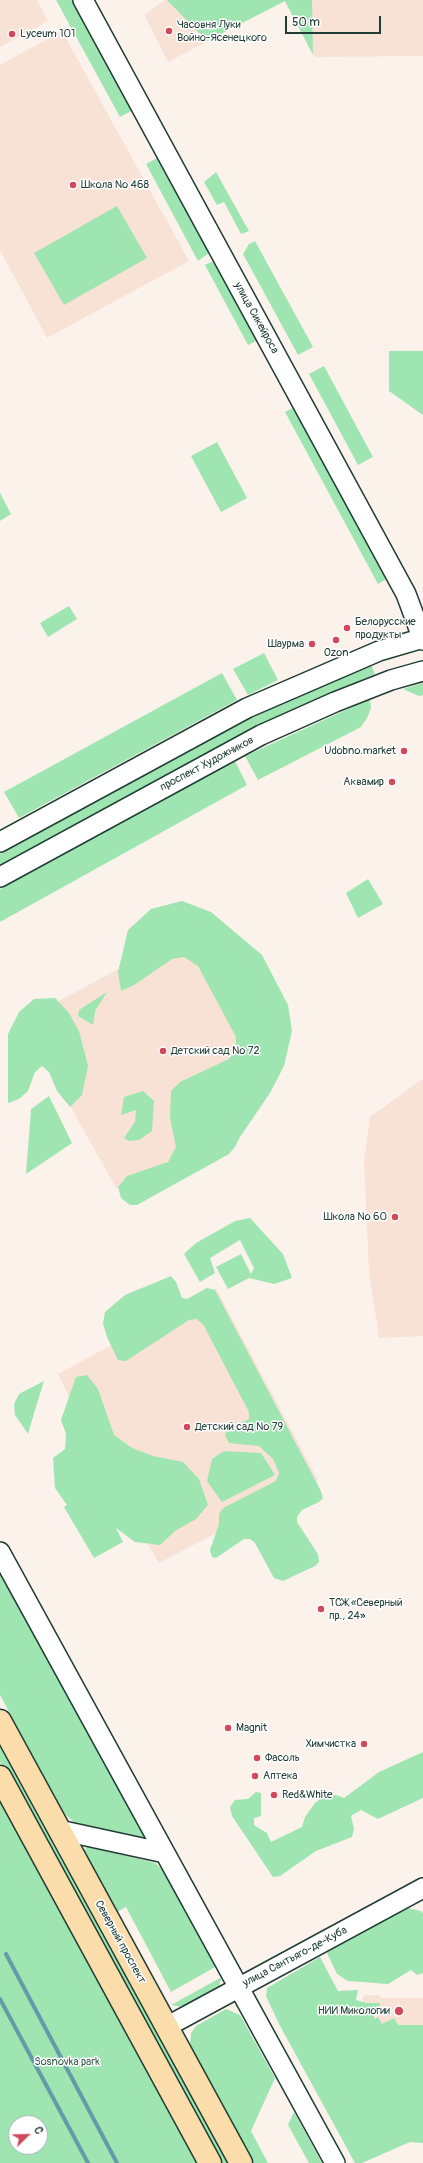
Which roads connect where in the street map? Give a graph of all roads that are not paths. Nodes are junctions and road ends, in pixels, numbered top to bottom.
1 (83, 0) edge
2 (96, 0) edge
3 (423, 607) edge
4 (423, 639) edge
5 (423, 671) edge
6 (0, 842) edge
7 (0, 877) edge
8 (0, 1552) edge
9 (0, 1721) edge
10 (0, 1778) edge
11 (60, 1830) junction
12 (165, 1853) junction
13 (423, 1888) edge
14 (238, 1987) junction
15 (166, 2027) junction
16 (210, 2163) edge
17 (241, 2163) edge
18 (335, 2163) edge

1 - 4 street, улица Сикейроса
2 - 3 street, улица Сикейроса
4 - 6 street
5 - 7 street, проспект Художников
8 - 12 street
9 - 11 main road, Северный проспект
10 - 16 main road
11 - 12 street
11 - 15 main road, Северный проспект
12 - 14 street
13 - 14 street, улица Сантьяго-де-Куба
14 - 15 street, улица Сантьяго-де-Куба
14 - 18 street
15 - 17 main road, Северный проспект

